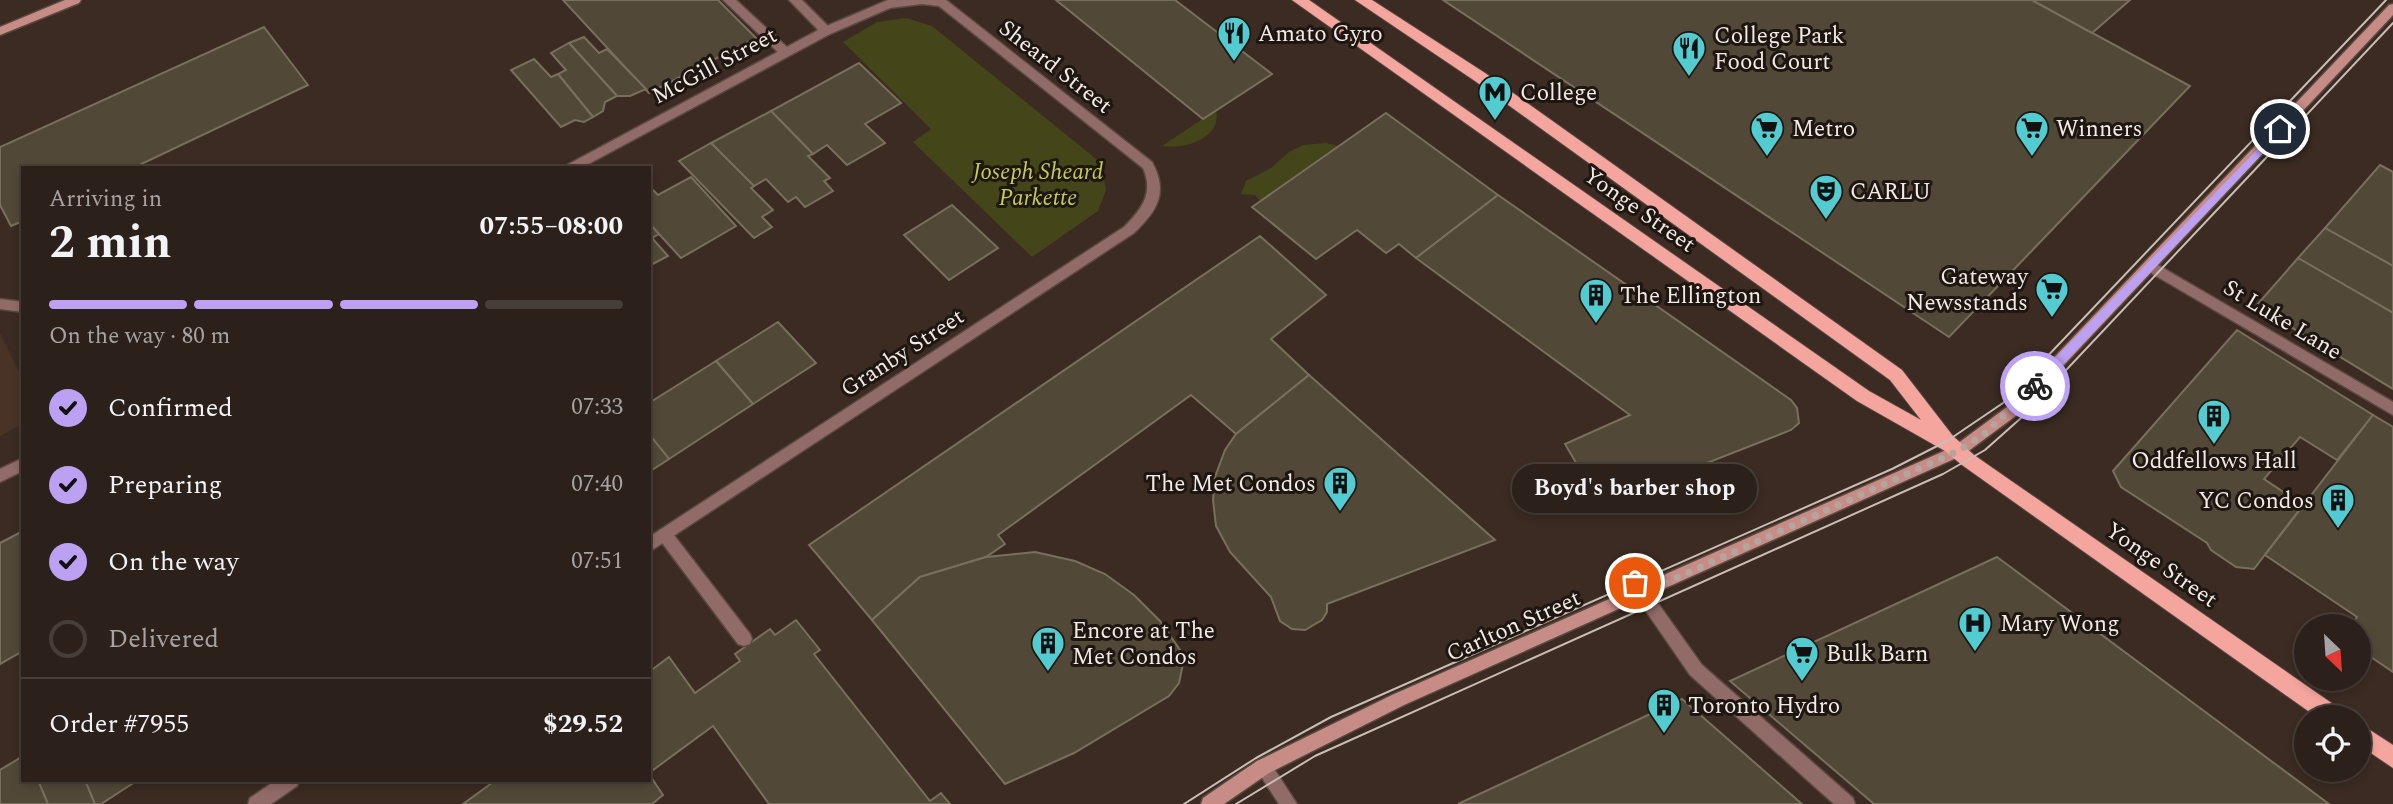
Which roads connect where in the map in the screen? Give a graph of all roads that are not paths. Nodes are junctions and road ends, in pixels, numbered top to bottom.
1 (75, 0) edge
2 (729, 0) edge
3 (795, 0) edge
4 (922, 0) edge
5 (1299, 0) edge
6 (1362, 0) edge
7 (2393, 8) edge
8 (826, 31) junction
9 (0, 32) edge
10 (785, 52) junction
11 (575, 166) edge
12 (1156, 178) joint
13 (2151, 266) junction
14 (0, 304) edge
15 (21, 307) edge
16 (2393, 409) edge
17 (1958, 451) junction
18 (21, 465) edge
19 (0, 476) edge
20 (664, 535) junction
21 (651, 544) edge
22 (1639, 588) junction
23 (744, 639) dead end
24 (2318, 705) edge
25 (2371, 742) edge
26 (2393, 758) edge
27 (1263, 767) junction
28 (288, 782) edge
29 (256, 804) edge
30 (1209, 804) edge
31 (1289, 804) edge
32 (1847, 804) edge

1 - 9 main road
2 - 10 street
3 - 8 street
4 - 8 street, McGill Street
4 - 12 street, Sheard Street
5 - 17 main road, Yonge Street
6 - 17 main road, Yonge Street
7 - 13 main road, Carlton Street
8 - 10 street, McGill Street
10 - 11 street, McGill Street
12 - 20 street, Granby Street
13 - 16 street, St Luke Lane
13 - 17 main road, Carlton Street
14 - 15 street
17 - 22 main road, Carlton Street
17 - 24 main road, Yonge Street
18 - 19 street
20 - 21 street, Granby Street
20 - 23 street
22 - 27 main road, Carlton Street
22 - 32 street
25 - 26 main road
27 - 30 main road, Carlton Street
27 - 31 street
28 - 29 street

